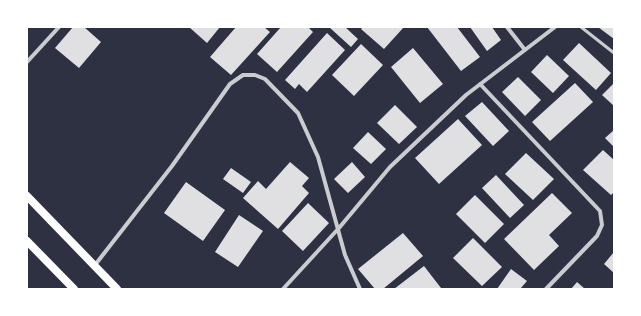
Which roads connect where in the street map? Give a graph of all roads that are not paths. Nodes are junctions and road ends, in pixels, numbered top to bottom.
1 (59, 27) edge
2 (507, 27) edge
3 (555, 27) edge
4 (581, 27) edge
5 (524, 50) junction
6 (614, 53) edge
7 (27, 62) edge
8 (480, 84) junction
9 (27, 196) edge
10 (339, 228) junction
11 (27, 241) edge
12 (95, 265) junction
13 (74, 289) edge
14 (117, 289) edge
15 (283, 289) edge
16 (360, 289) edge
17 (546, 289) edge

1 - 7 street
2 - 5 street
3 - 5 street
4 - 6 lane
5 - 8 street
8 - 10 street
8 - 17 street
9 - 12 main road
10 - 12 street
10 - 15 street
10 - 16 street
11 - 13 main road
12 - 14 main road

